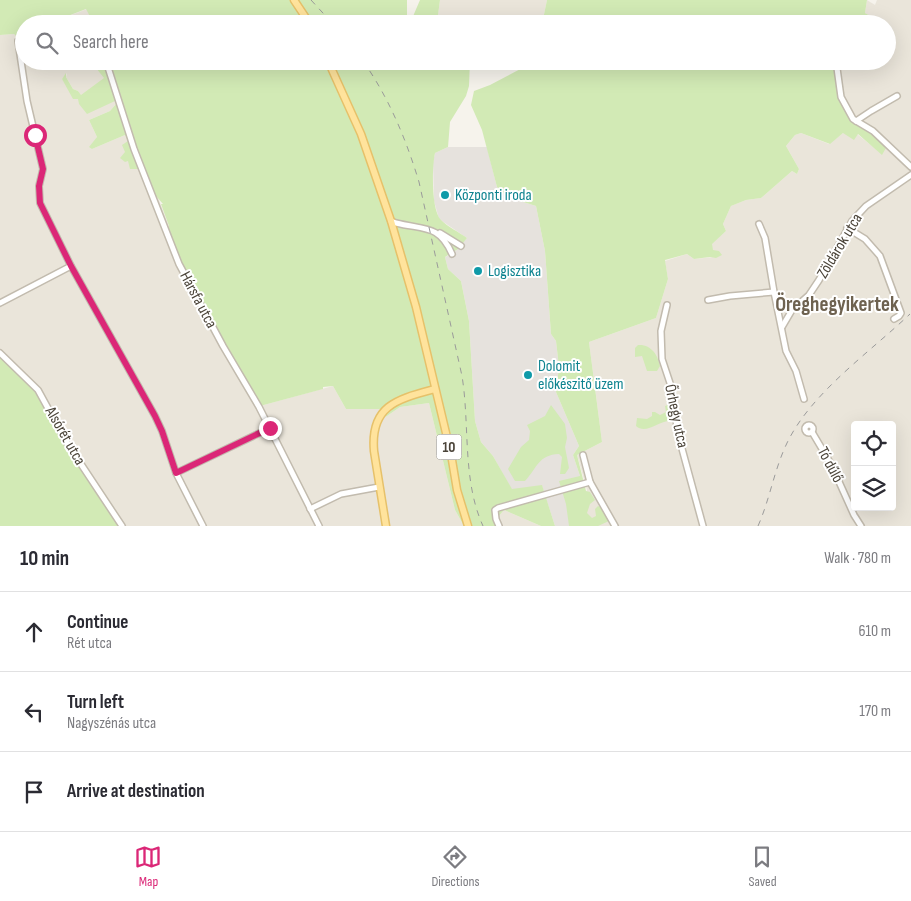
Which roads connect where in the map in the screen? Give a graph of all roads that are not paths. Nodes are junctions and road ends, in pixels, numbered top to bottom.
1 (294, 0) edge
2 (304, 15) edge
3 (23, 70) edge
4 (109, 70) edge
5 (332, 70) edge
6 (837, 70) edge
7 (897, 96) dead end
8 (856, 121) junction
9 (911, 166) edge
10 (910, 176) edge
11 (391, 220) junction
12 (759, 224) dead end
13 (403, 225) junction
14 (847, 228) junction
15 (437, 232) junction
16 (395, 233) junction
17 (462, 246) dead end
18 (452, 254) dead end
19 (71, 266) junction
20 (774, 292) junction
21 (708, 300) dead end
22 (0, 303) edge
23 (667, 305) dead end
24 (894, 320) dead end
25 (782, 327) junction
26 (0, 353) edge
27 (435, 390) junction
28 (804, 399) dead end
29 (270, 428) junction
30 (812, 432) dead end
31 (583, 455) dead end
32 (176, 473) junction
33 (590, 482) junction
34 (379, 487) junction
35 (310, 509) junction
36 (122, 526) edge
37 (203, 526) edge
38 (319, 526) edge
39 (386, 526) edge
40 (468, 526) edge
41 (499, 526) edge
42 (615, 526) edge
43 (703, 526) edge
44 (861, 526) edge

1 - 2 main road
3 - 19 street
4 - 29 street, Hársfa utca
5 - 11 main road, 10
6 - 8 street
7 - 8 street
8 - 9 street
10 - 14 street, Zöldárok utca
11 - 13 street
11 - 16 main road, 10
12 - 20 street
13 - 15 street
13 - 16 street
14 - 24 street
14 - 25 street, Zöldárok utca
15 - 17 street
15 - 18 street
16 - 27 main road, 10
19 - 22 street
19 - 32 street
20 - 21 street
20 - 25 street
23 - 43 street, Őrhegy utca
25 - 28 street
26 - 36 street, Alsórét utca
27 - 34 main road
27 - 40 main road, 10
29 - 32 street
29 - 35 street, Hársfa utca
30 - 44 street, Tó dűlő
31 - 33 street
32 - 37 street
33 - 41 street
33 - 42 street
34 - 35 street
34 - 39 main road
35 - 38 street, Hársfa utca

